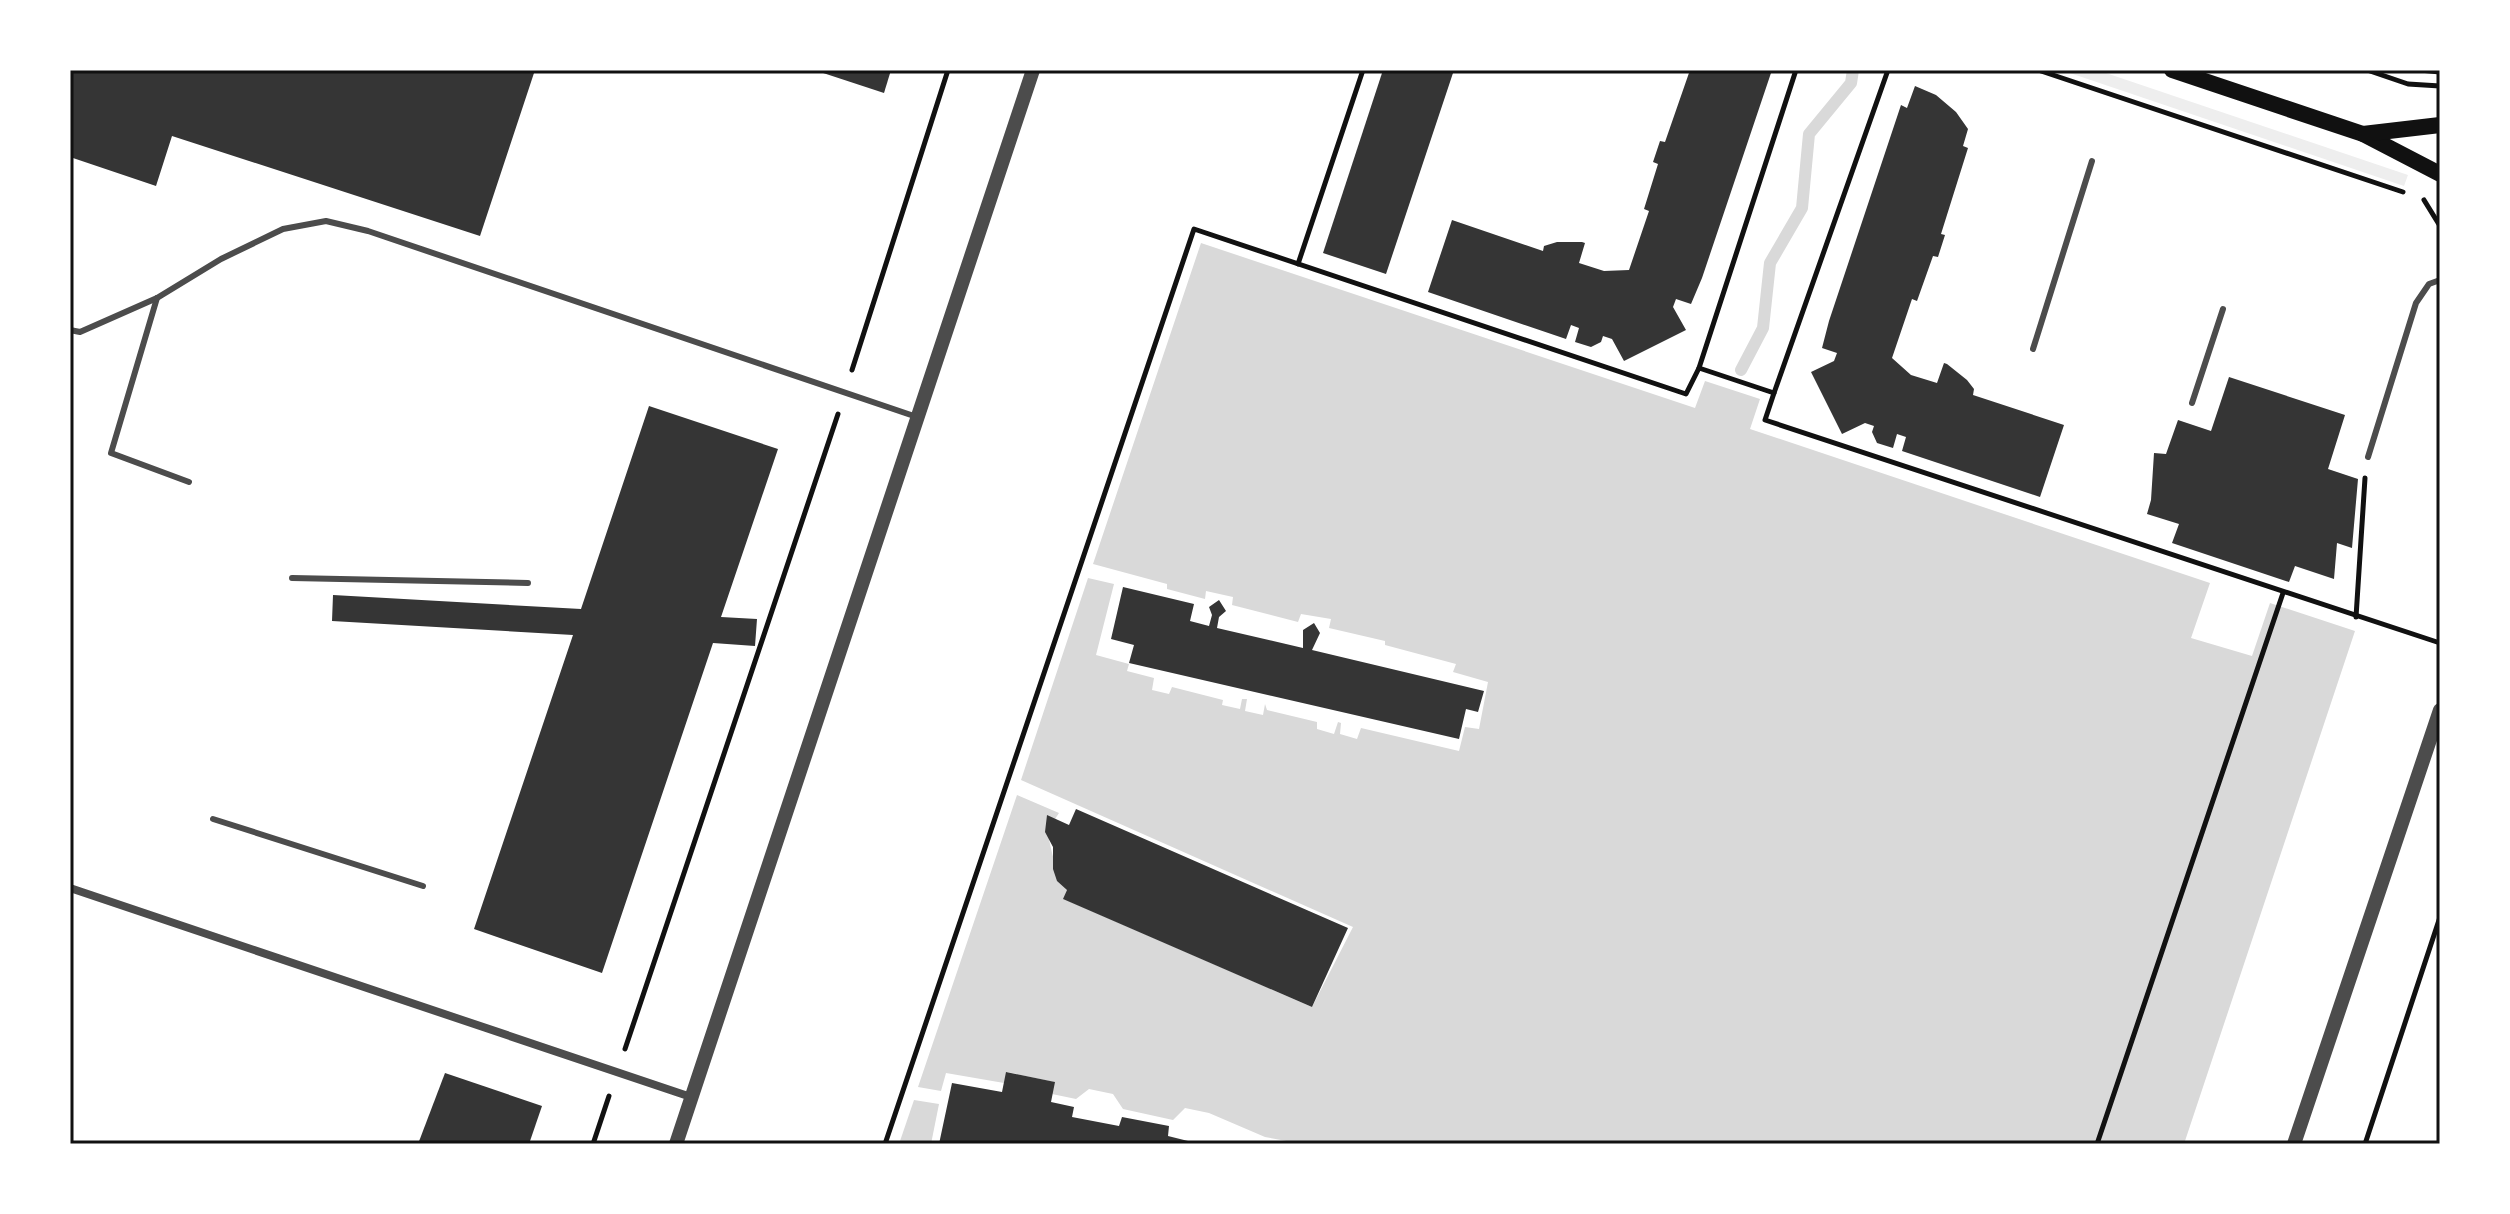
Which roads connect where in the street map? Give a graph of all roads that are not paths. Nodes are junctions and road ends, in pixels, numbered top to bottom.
1 (1033, 70) edge
2 (2172, 70) edge
3 (2440, 125) edge
4 (2363, 134) junction
5 (2092, 161) dead end
6 (2440, 174) edge
7 (2440, 280) edge
8 (157, 298) junction
9 (2223, 309) dead end
10 (70, 330) edge
11 (2033, 349) dead end
12 (2192, 403) dead end
13 (917, 417) junction
14 (2368, 457) road end
15 (189, 482) dead end
16 (292, 578) dead end
17 (528, 583) dead end
18 (2440, 710) edge
19 (213, 819) dead end
20 (423, 886) dead end
21 (70, 888) edge
22 (691, 1097) junction
23 (676, 1144) edge
24 (2294, 1144) edge

1 - 13 street
2 - 4 main road
3 - 4 main road
4 - 6 main road
5 - 11 lane
7 - 14 lane
8 - 10 lane
8 - 13 lane
8 - 15 lane
9 - 12 lane
13 - 22 street
16 - 17 lane
18 - 24 street
19 - 20 lane
21 - 22 street
22 - 23 street

